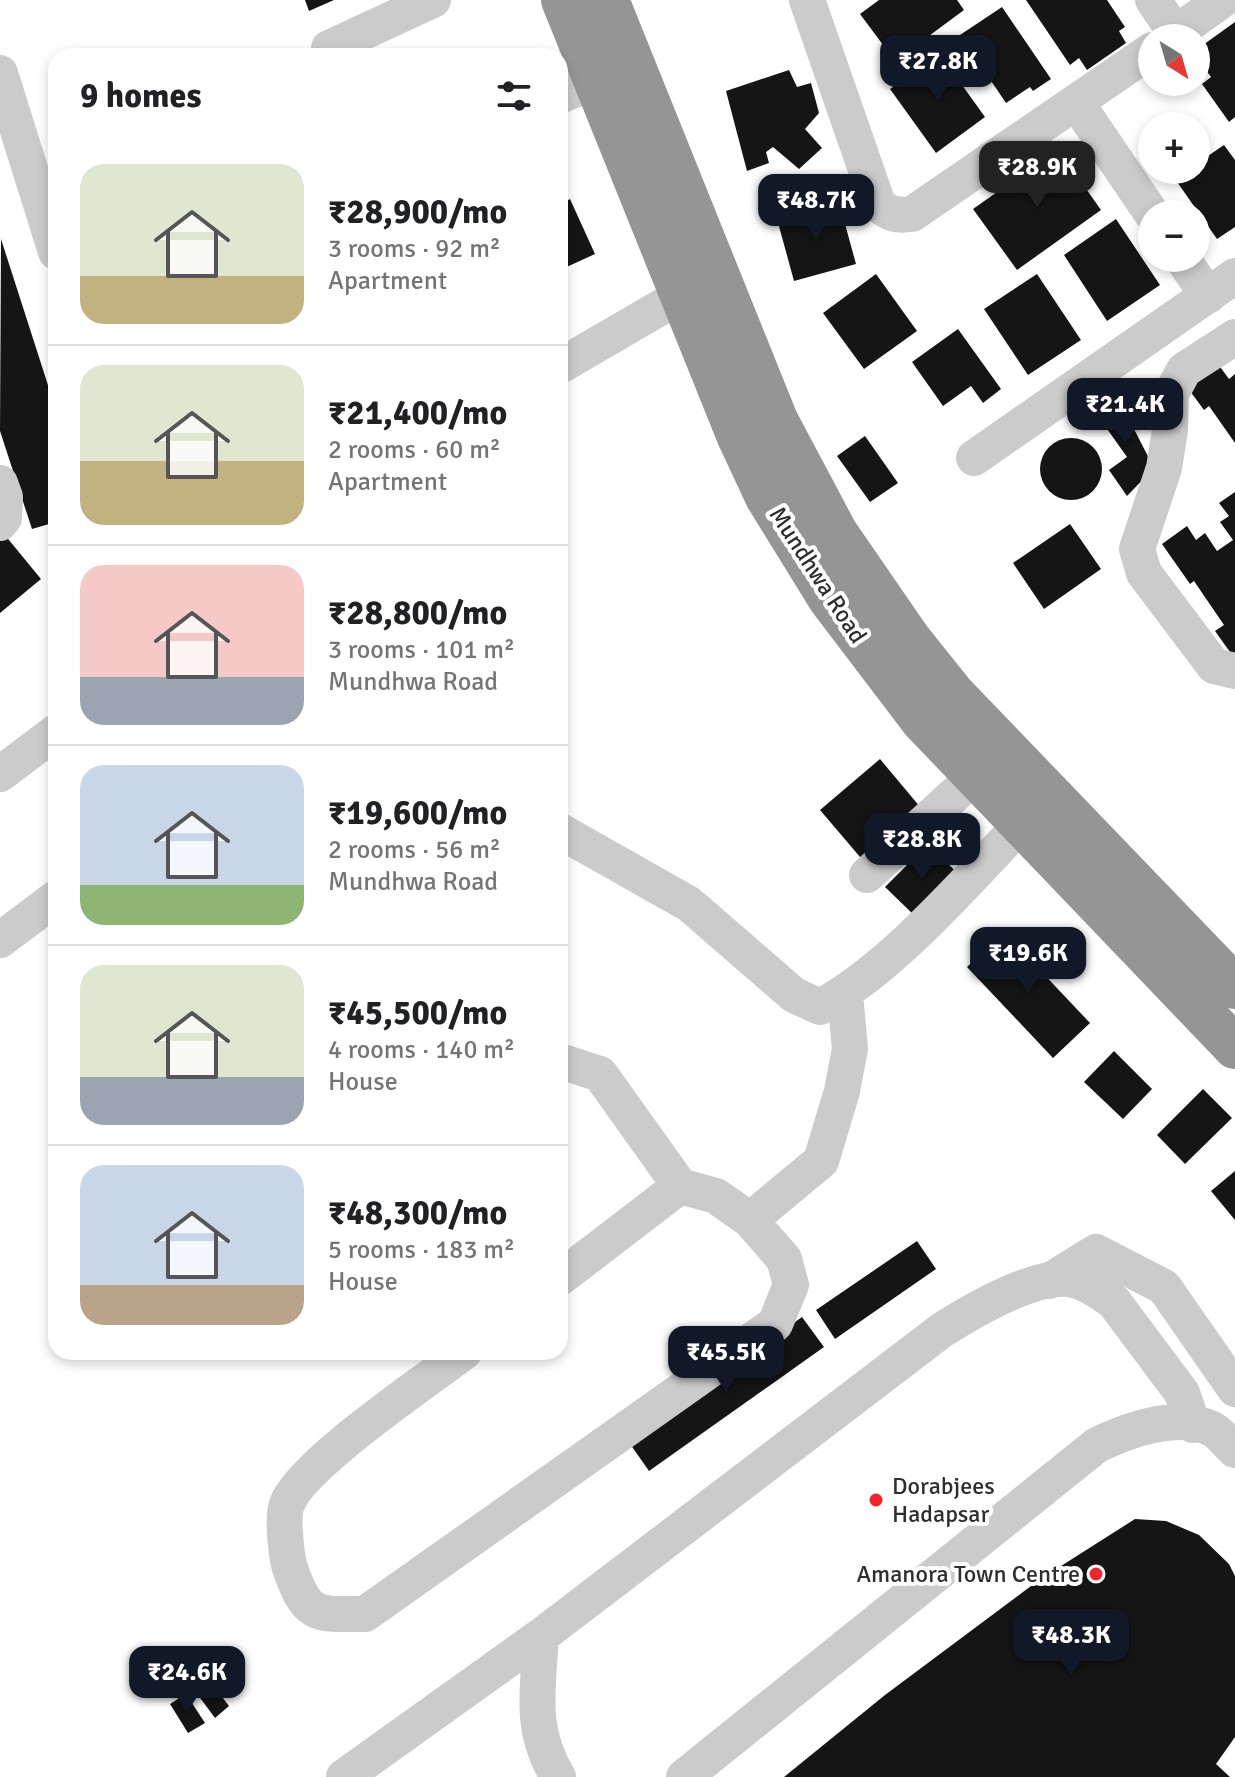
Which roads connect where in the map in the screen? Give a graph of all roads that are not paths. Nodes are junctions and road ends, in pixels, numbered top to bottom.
1 (433, 0) edge
2 (563, 0) edge
3 (607, 0) edge
4 (807, 0) edge
5 (1153, 0) edge
6 (1222, 0) edge
7 (1161, 24) edge
8 (1189, 24) edge
9 (329, 48) dead end
10 (1138, 60) edge
11 (0, 73) edge
12 (578, 89) edge
13 (1076, 102) junction
14 (10, 142) edge
15 (1142, 200) edge
16 (48, 233) edge
17 (1202, 272) edge
18 (1222, 286) edge
19 (682, 295) junction
20 (1235, 337) edge
21 (568, 361) edge
22 (974, 458) dead end
23 (0, 483) edge
24 (0, 523) edge
25 (1235, 671) edge
26 (48, 738) edge
27 (0, 774) edge
28 (974, 777) junction
29 (1035, 810) junction
30 (568, 836) edge
31 (867, 875) dead end
32 (48, 904) edge
33 (0, 940) edge
34 (1235, 987) edge
35 (845, 994) junction
36 (1235, 1047) edge
37 (568, 1064) edge
38 (680, 1186) junction
39 (750, 1220) junction
40 (568, 1272) edge
41 (1049, 1281) junction
42 (454, 1360) edge
43 (1234, 1386) edge
44 (1193, 1425) junction
45 (1235, 1450) edge
46 (541, 1636) junction
47 (344, 1777) edge
48 (558, 1777) edge
49 (684, 1777) edge

1 - 9 street
2 - 12 highway, Mundhwa Road
3 - 29 highway, Mundhwa Road
4 - 13 street
5 - 7 street
6 - 8 street
10 - 13 street
11 - 14 street
12 - 19 highway, Mundhwa Road
13 - 15 street
14 - 16 street
17 - 18 street
18 - 22 street
19 - 21 street
19 - 28 highway, Mundhwa Road
20 - 25 street
23 - 24 street
26 - 27 street
28 - 29 highway, Mundhwa Road
28 - 31 street
29 - 34 highway, Mundhwa Road
29 - 35 street
29 - 36 highway, Mundhwa Road
30 - 35 street
32 - 33 street
35 - 39 street
37 - 38 street
38 - 39 street
38 - 40 street
39 - 42 street
41 - 43 street
41 - 44 street
41 - 46 street
44 - 45 street
44 - 49 street
46 - 47 street
46 - 48 street

